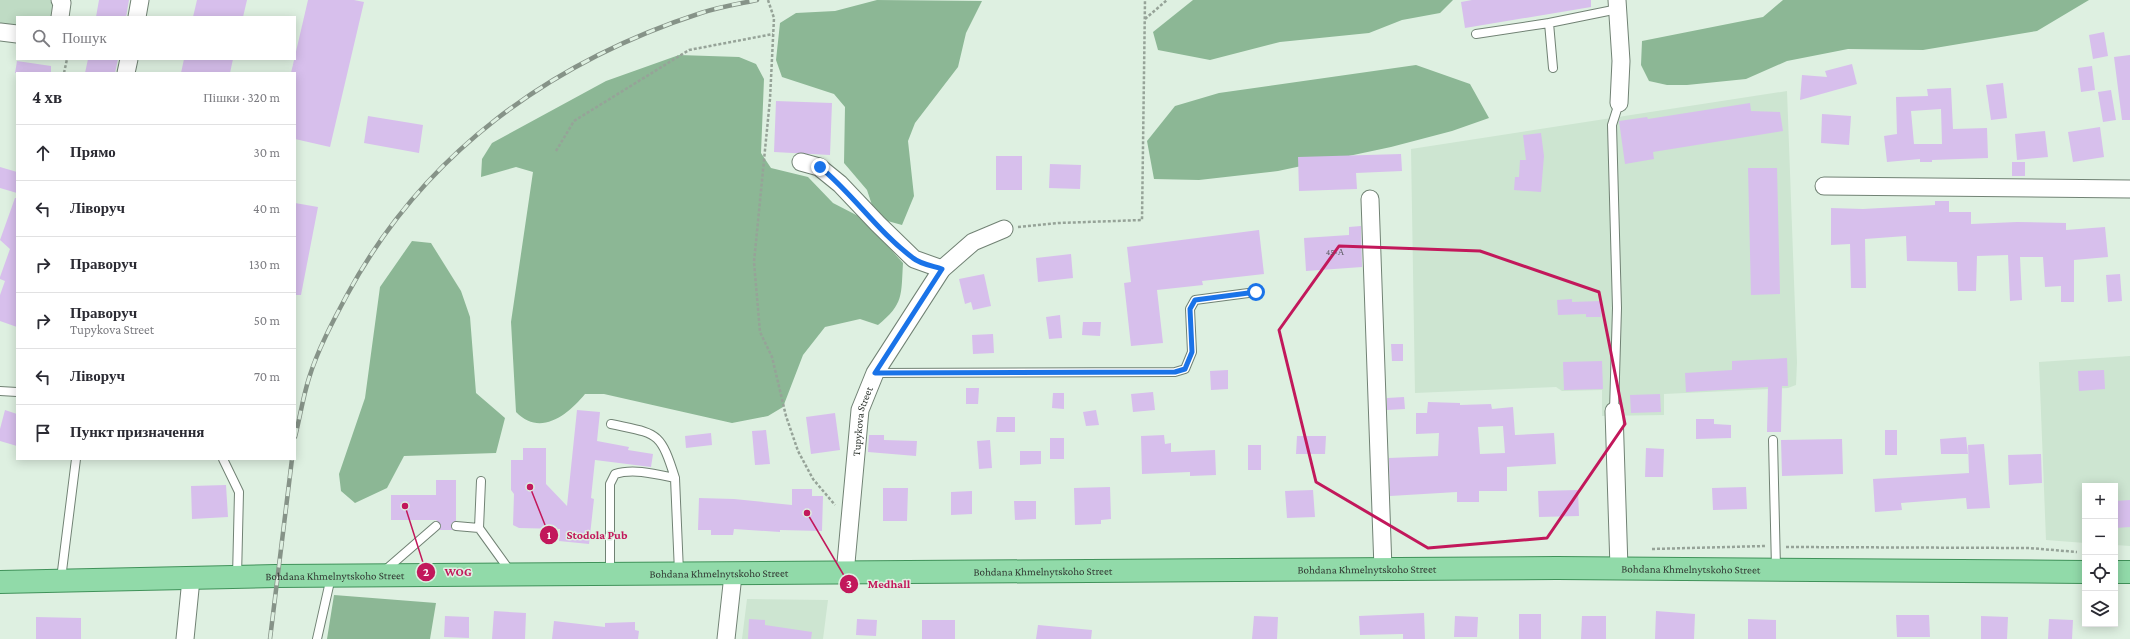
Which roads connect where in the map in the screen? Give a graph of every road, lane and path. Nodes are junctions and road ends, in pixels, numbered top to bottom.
1 (140, 0) edge
2 (768, 0) edge
3 (1145, 0) edge
4 (1168, 0) edge
5 (1618, 2) edge
6 (137, 16) edge
7 (1145, 19) junction
8 (1549, 23) junction
9 (0, 32) edge
10 (16, 34) edge
11 (773, 34) junction
12 (1476, 34) dead end
13 (67, 60) edge
14 (129, 60) edge
15 (1553, 68) dead end
16 (64, 72) edge
17 (126, 72) edge
18 (1619, 103) joint
19 (556, 151) dead end
20 (801, 162) dead end
21 (1824, 186) dead end
22 (2130, 189) edge
23 (1370, 199) dead end
24 (1004, 228) joint
25 (942, 269) junction
26 (1256, 292) dead end
27 (875, 373) junction
28 (0, 386) edge
29 (4, 391) edge
30 (16, 392) edge
31 (1614, 411) joint
32 (611, 424) dead end
33 (1773, 440) dead end
34 (76, 460) edge
35 (223, 460) edge
36 (675, 478) junction
37 (481, 481) dead end
38 (849, 523) junction
39 (436, 526) dead end
40 (456, 526) dead end
41 (479, 528) junction
42 (1619, 568) junction
43 (1383, 569) junction
44 (1776, 569) junction
45 (2082, 572) edge
46 (2118, 572) edge
47 (2130, 572) edge
48 (845, 574) junction
49 (513, 575) junction
50 (610, 575) junction
51 (679, 575) junction
52 (733, 575) junction
53 (332, 576) junction
54 (378, 576) junction
55 (237, 577) junction
56 (191, 579) junction
57 (0, 582) edge
58 (61, 582) junction
59 (185, 639) edge
60 (318, 639) edge
61 (726, 639) edge

1 - 6 street
2 - 11 path
3 - 7 path
4 - 7 path
5 - 8 lane
5 - 18 street
7 - 24 path
8 - 12 lane
8 - 15 lane
9 - 10 street
11 - 19 path
11 - 38 path
13 - 16 path
14 - 17 street
18 - 31 lane
20 - 25 street
21 - 22 street
23 - 43 street
24 - 25 street, Tupykova Street
25 - 27 street, Tupykova Street
26 - 27 lane
27 - 38 street, Tupykova Street
28 - 29 lane
29 - 30 lane
31 - 42 street
32 - 36 lane
33 - 44 lane
34 - 58 lane
35 - 55 lane
36 - 50 lane
36 - 51 lane
37 - 41 lane
38 - 48 street, Tupykova Street
39 - 54 lane
40 - 41 lane
41 - 49 lane
42 - 43 main road, Bohdana Khmelnytskoho Street
42 - 44 main road, Bohdana Khmelnytskoho Street
43 - 48 main road, Bohdana Khmelnytskoho Street
44 - 45 main road, Bohdana Khmelnytskoho Street
46 - 47 main road
48 - 52 main road, Bohdana Khmelnytskoho Street
49 - 50 main road, Bohdana Khmelnytskoho Street
49 - 54 main road, Bohdana Khmelnytskoho Street
50 - 51 main road, Bohdana Khmelnytskoho Street
51 - 52 main road, Bohdana Khmelnytskoho Street
52 - 61 street
53 - 54 main road, Bohdana Khmelnytskoho Street
53 - 55 main road, Bohdana Khmelnytskoho Street
53 - 60 lane
55 - 56 main road, Bohdana Khmelnytskoho Street
56 - 58 main road, Bohdana Khmelnytskoho Street
56 - 59 street
57 - 58 main road, Bohdana Khmelnytskoho Street

